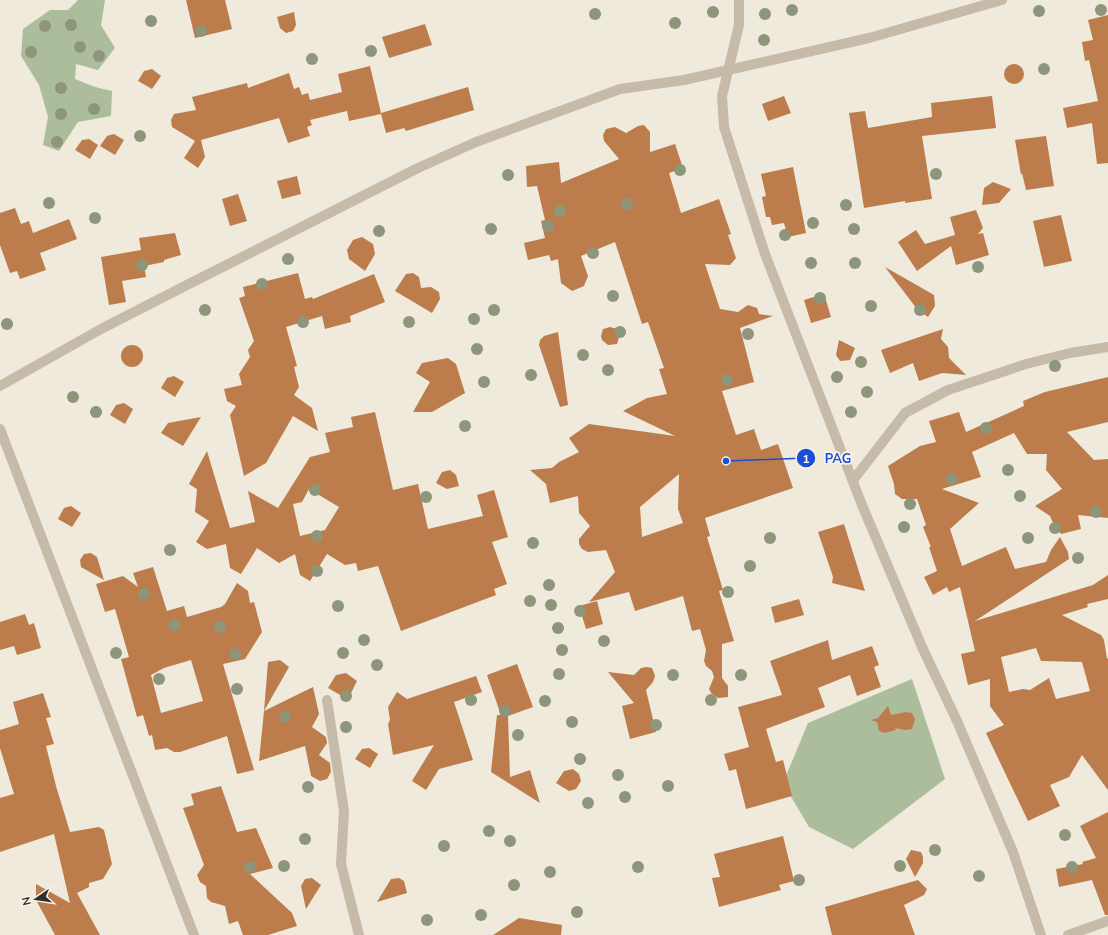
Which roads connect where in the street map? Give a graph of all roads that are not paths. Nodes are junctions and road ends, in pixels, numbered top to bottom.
1 (739, 0) edge
2 (1002, 0) edge
3 (727, 69) junction
4 (1108, 347) edge
5 (0, 386) edge
6 (0, 429) edge
7 (854, 479) junction
8 (327, 700) dead end
9 (1108, 922) edge
10 (194, 935) edge
11 (359, 935) edge
12 (1041, 935) edge
13 (1068, 935) edge

1 - 3 street
2 - 3 street
3 - 5 street
3 - 7 street
4 - 7 street
6 - 10 street
7 - 12 street
8 - 11 street
9 - 13 street

